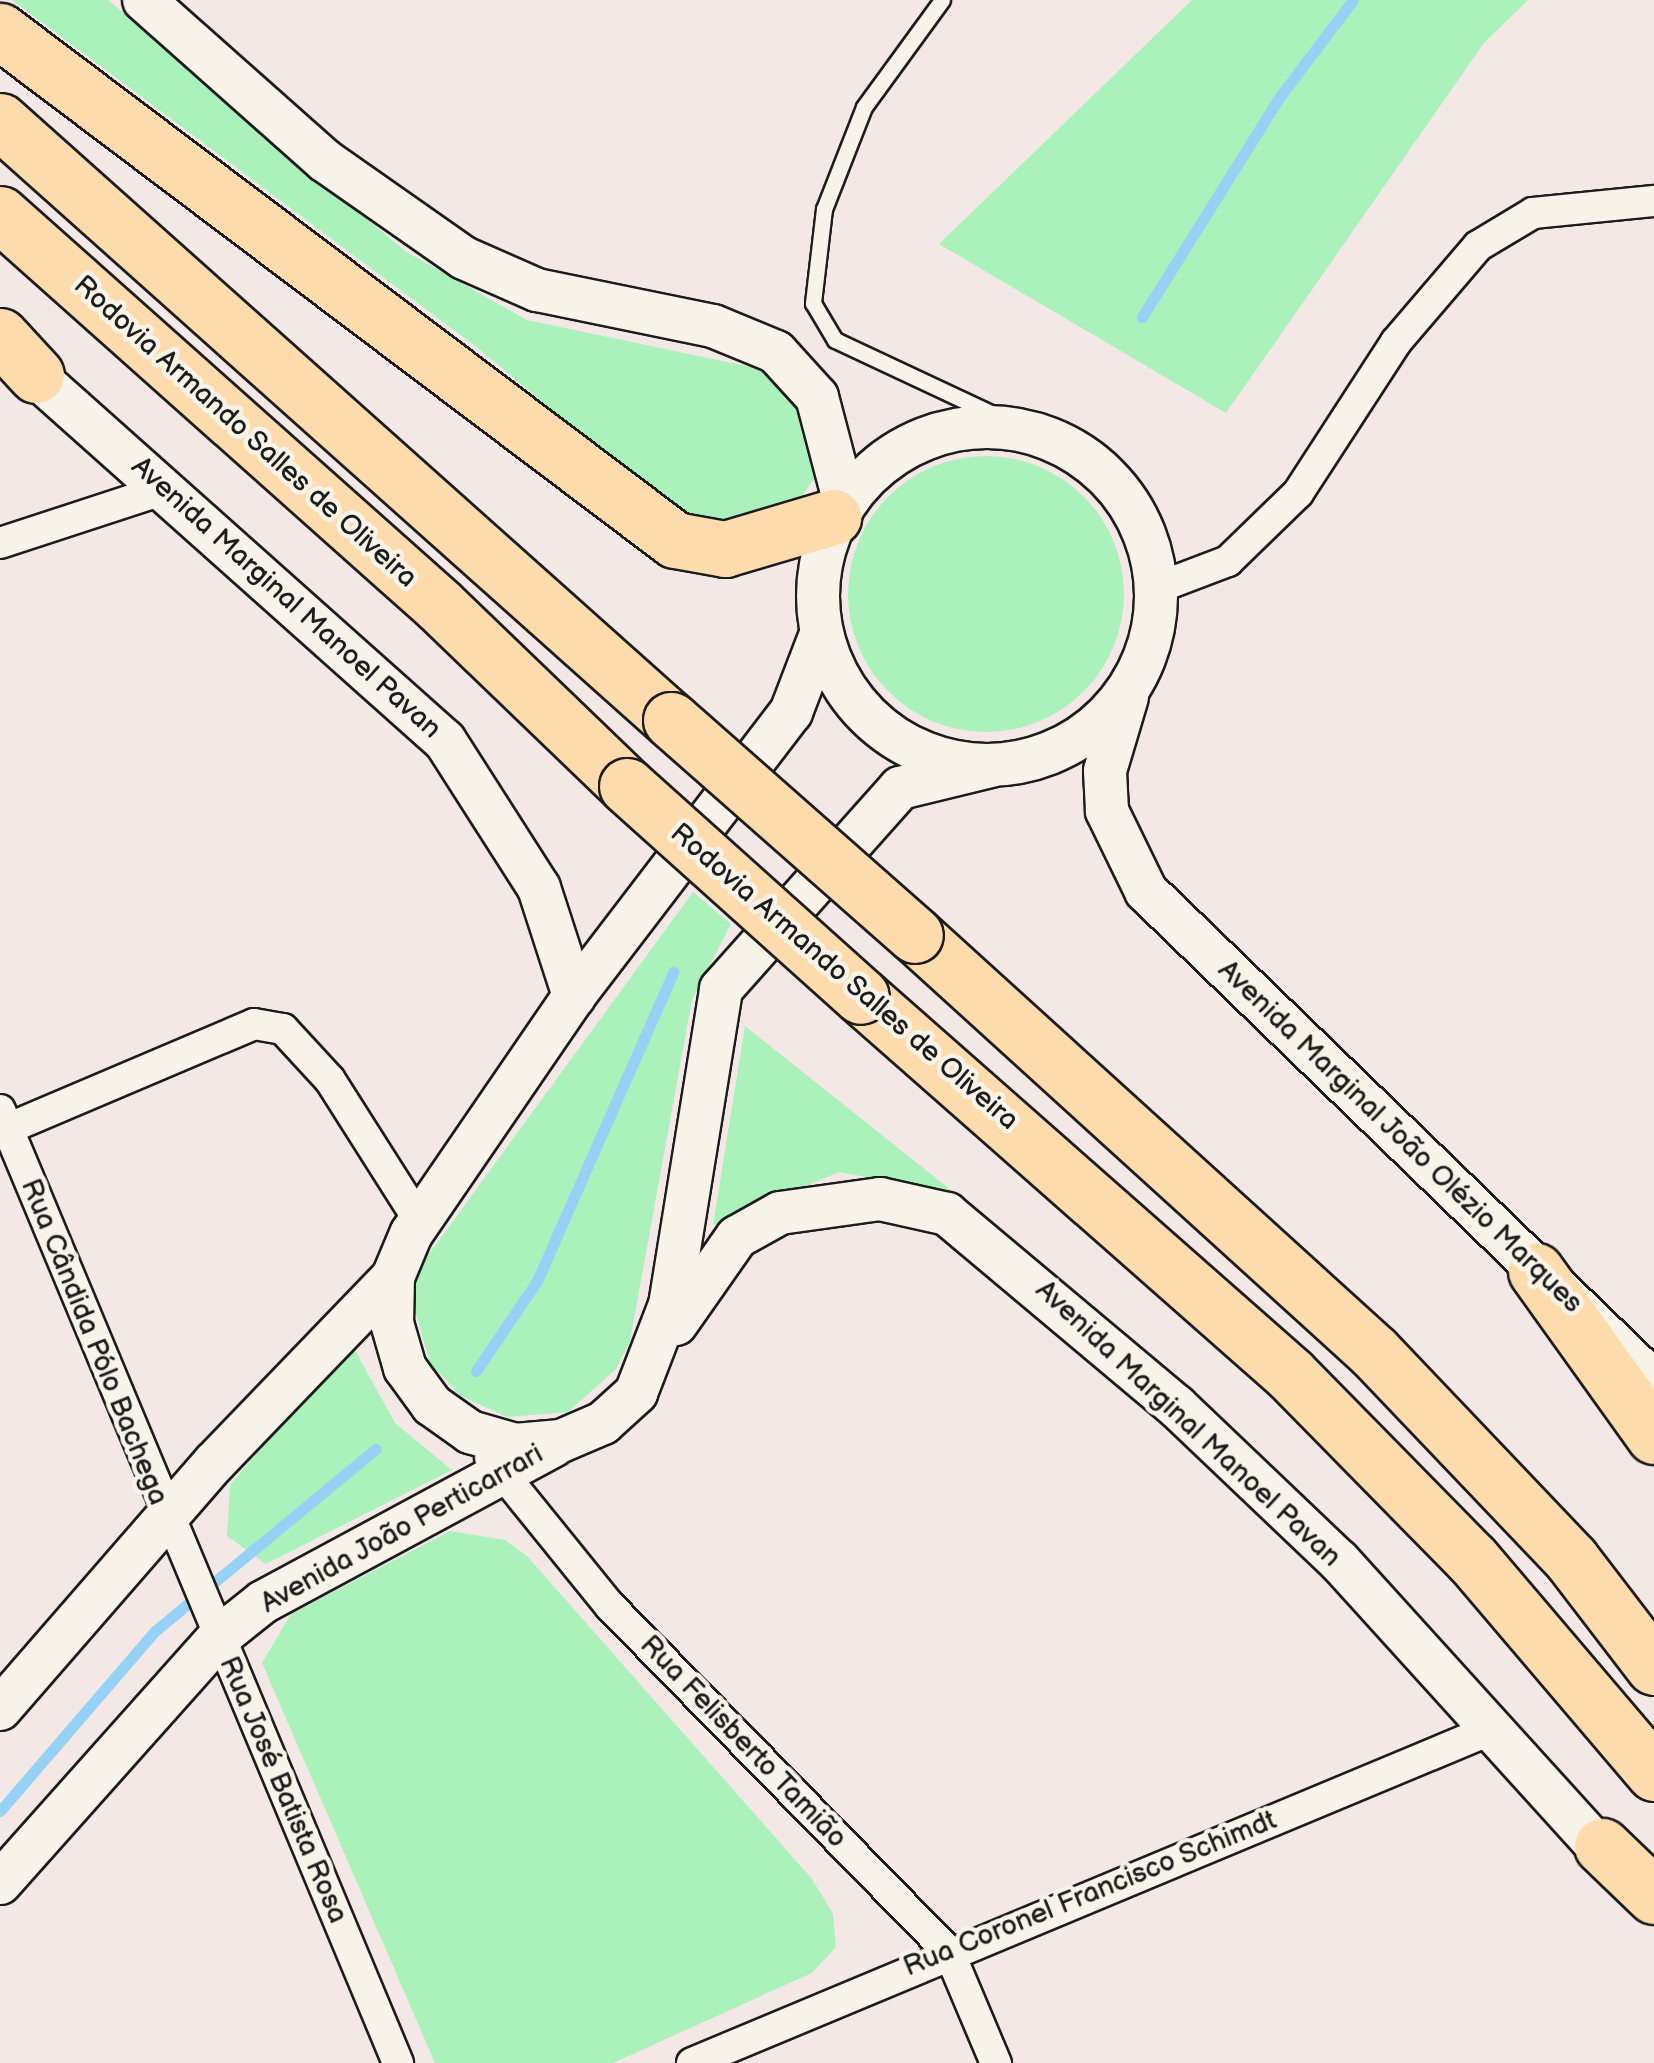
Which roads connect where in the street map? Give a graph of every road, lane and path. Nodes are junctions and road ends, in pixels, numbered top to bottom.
1 (144, 0) edge
2 (942, 0) edge
3 (0, 30) edge
4 (0, 120) edge
5 (1654, 201) edge
6 (0, 214) edge
7 (12, 352) edge
8 (1029, 430) junction
9 (168, 488) junction
10 (838, 508) junction
11 (0, 543) edge
12 (1158, 588) junction
13 (821, 634) junction
14 (1129, 692) junction
15 (991, 766) junction
16 (574, 996) junction
17 (3, 1124) edge
18 (419, 1220) junction
19 (1536, 1271) junction
20 (393, 1277) junction
21 (658, 1355) junction
22 (1654, 1382) edge
23 (470, 1432) junction
24 (1654, 1436) edge
25 (561, 1442) junction
26 (501, 1473) junction
27 (169, 1528) junction
28 (212, 1624) junction
29 (1654, 1667) edge
30 (0, 1709) edge
31 (1490, 1730) junction
32 (1654, 1773) edge
33 (1602, 1846) junction
34 (0, 1883) edge
35 (1654, 1896) edge
36 (1654, 1919) edge
37 (949, 1952) junction
38 (398, 2063) edge
39 (692, 2063) edge
40 (996, 2063) edge

1 - 10 main road
2 - 8 lane
3 - 10 highway
4 - 29 highway, bridge
5 - 12 street
6 - 32 highway, Rodovia Armando Salles de Oliveira, bridge
7 - 9 main road, Avenida Marginal Manoel Pavan
8 - 10 main road
8 - 12 main road
9 - 11 street
9 - 16 main road, Avenida Marginal Manoel Pavan
10 - 13 main road
12 - 14 main road
13 - 15 main road
13 - 16 main road
14 - 15 main road
14 - 19 main road, Avenida Marginal João Olézio Marques
15 - 21 main road
16 - 18 main road
17 - 18 street
17 - 27 street, Rua Cândida Pólo Bachega
18 - 20 main road
19 - 22 main road, Avenida Marginal João Olézio Marques
19 - 24 highway
20 - 23 main road
20 - 27 main road
21 - 25 main road, Avenida Marginal Manoel Pavan
21 - 31 main road, Avenida Marginal Manoel Pavan
23 - 25 main road
23 - 26 street, Rua Felisberto Tamião
25 - 26 main road, Avenida João Perticarrari
26 - 28 main road, Avenida João Perticarrari
26 - 37 street, Rua Felisberto Tamião
27 - 28 street, Rua José Batista Rosa
27 - 30 main road
28 - 34 main road, Avenida João Perticarrari
28 - 38 street, Rua José Batista Rosa
31 - 33 main road, Avenida Marginal Manoel Pavan
31 - 37 street, Rua Coronel Francisco Schimdt
33 - 35 highway
33 - 36 main road, Avenida Marginal Manoel Pavan
37 - 39 street, Rua Coronel Francisco Schimdt
37 - 40 street, Rua Felisberto Tamião

